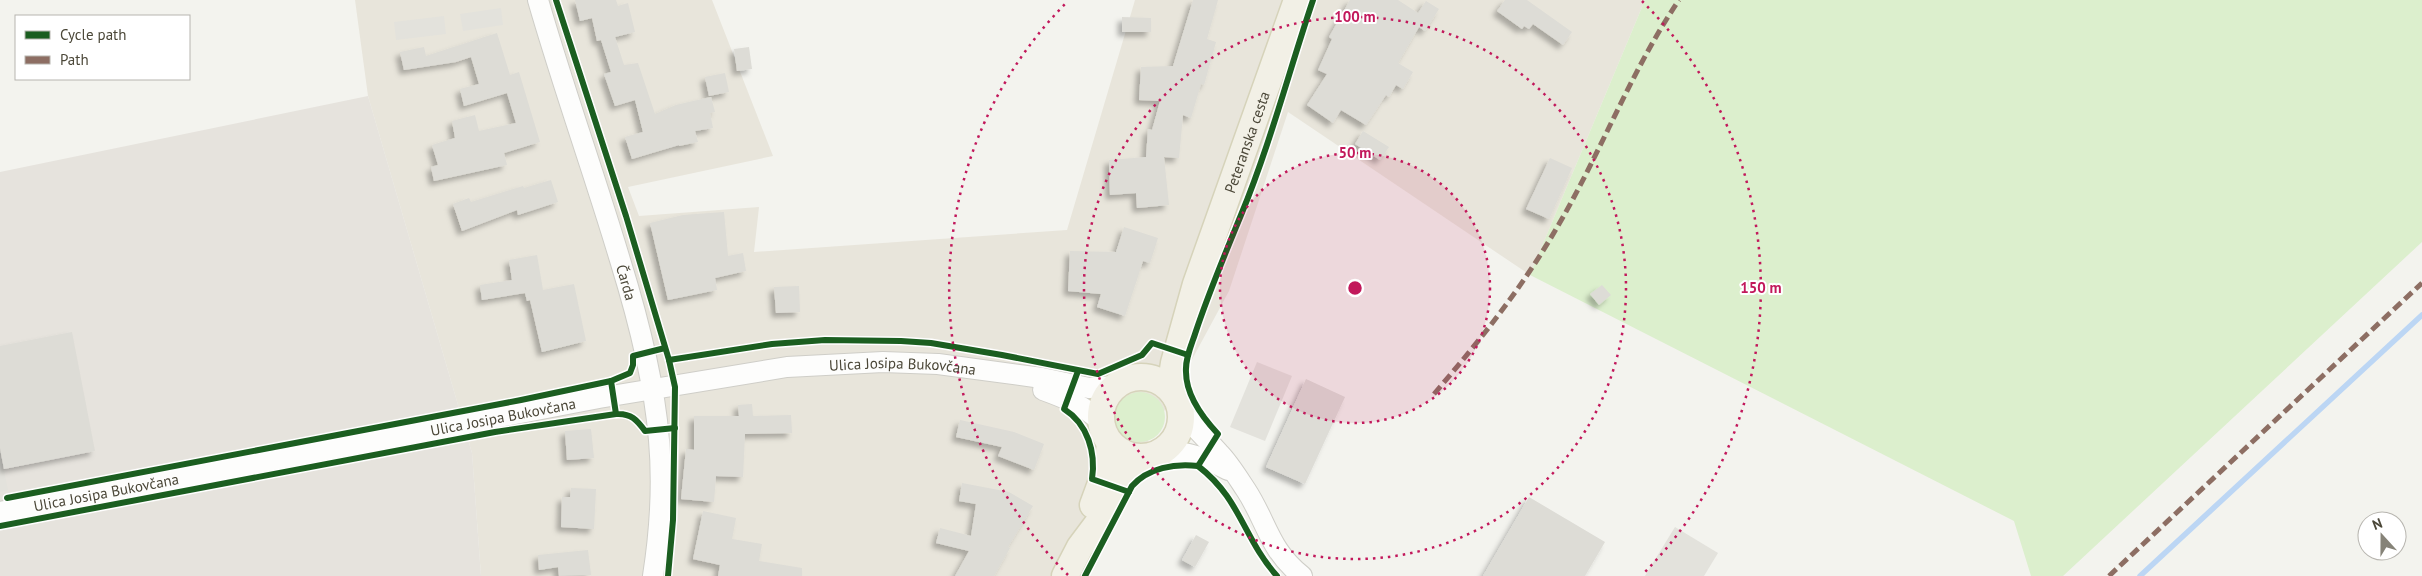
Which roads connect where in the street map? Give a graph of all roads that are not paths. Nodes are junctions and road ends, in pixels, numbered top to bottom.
1 (538, 0) edge
2 (1297, 0) edge
3 (1196, 284) junction
4 (1009, 375) junction
5 (1124, 381) junction
6 (652, 391) junction
7 (1178, 402) junction
8 (1105, 432) junction
9 (1150, 455) junction
10 (1234, 474) junction
11 (0, 512) edge
12 (1080, 547) junction
13 (653, 576) edge
14 (1065, 576) edge
15 (1302, 576) edge

1 - 6 street, Čarda
2 - 3 main road, Peteranska cesta
3 - 5 main road, Peteranska cesta
3 - 7 main road, Peteranska cesta
4 - 5 street, Ulica Josipa Bukovčana
4 - 6 street, Ulica Josipa Bukovčana
4 - 8 street, Ulica Josipa Bukovčana
5 - 7 main road
5 - 8 main road
6 - 11 street, Ulica Josipa Bukovčana
6 - 13 street, Čarda
7 - 9 main road
7 - 10 street
8 - 9 main road
8 - 12 main road
9 - 10 street
9 - 12 main road
10 - 15 street
12 - 14 main road

